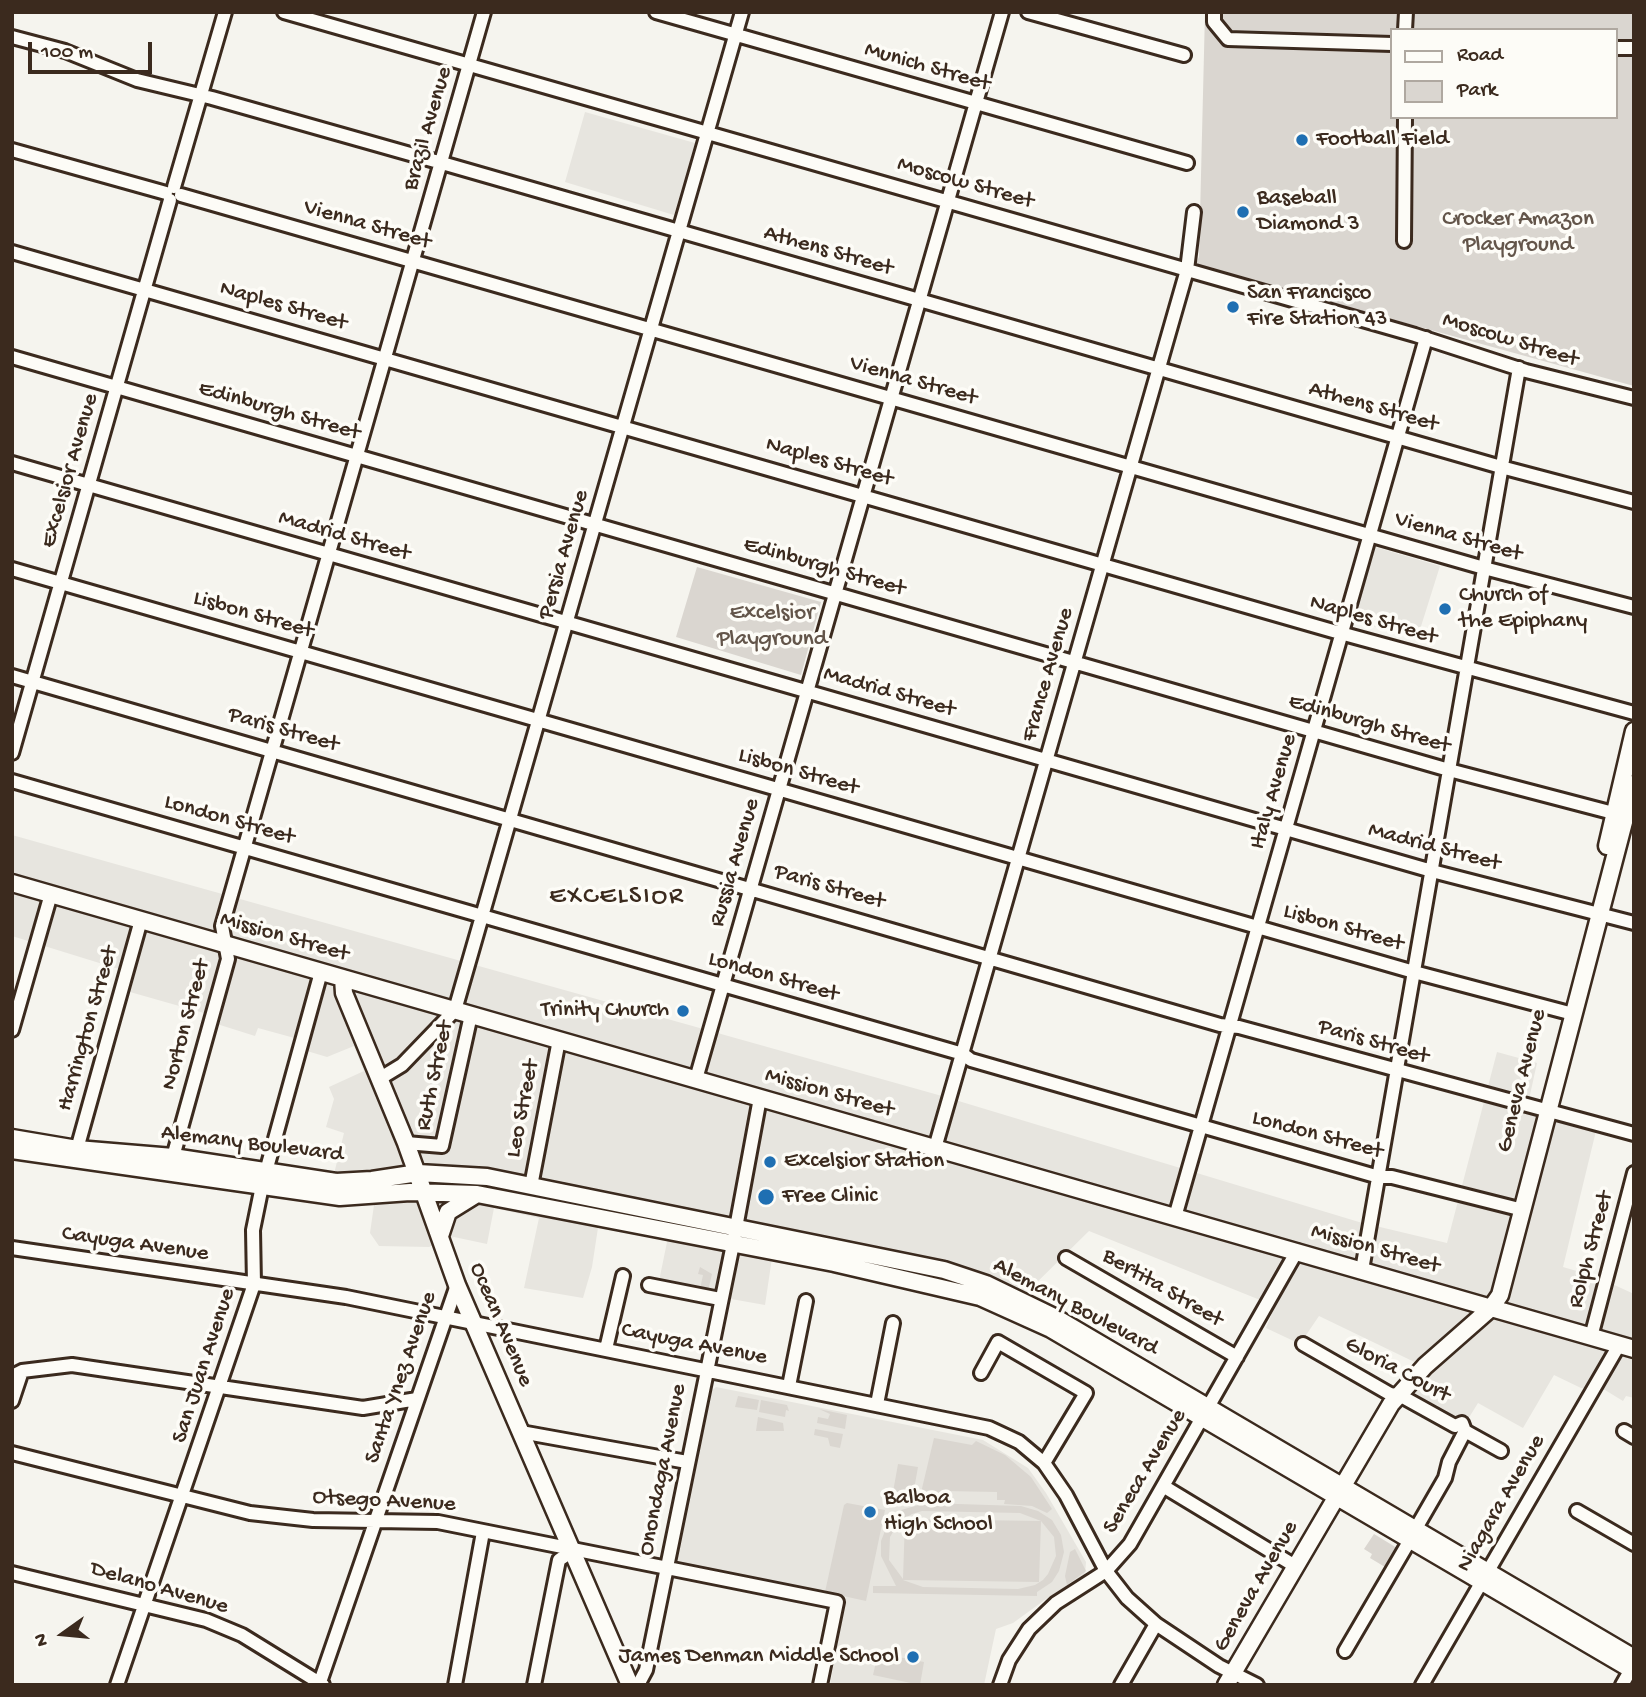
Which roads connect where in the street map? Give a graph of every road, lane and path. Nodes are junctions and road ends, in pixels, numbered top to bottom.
1 (225, 12) edge
2 (284, 12) edge
3 (484, 12) edge
4 (656, 12) edge
5 (742, 12) edge
6 (1002, 12) edge
7 (1028, 12) edge
8 (1214, 12) edge
9 (735, 35) junction
10 (12, 37) edge
11 (1390, 44) edge
12 (1184, 55) dead end
13 (469, 64) junction
14 (200, 96) junction
15 (975, 104) junction
16 (1405, 119) edge
17 (708, 132) junction
18 (12, 150) edge
19 (441, 162) junction
20 (1187, 163) dead end
21 (173, 194) junction
22 (948, 201) junction
23 (1194, 212) dead end
24 (680, 230) junction
25 (1405, 241) dead end
26 (12, 252) edge
27 (413, 261) junction
28 (1187, 270) junction
29 (145, 289) junction
30 (920, 300) junction
31 (651, 328) junction
32 (1426, 338) junction
33 (12, 358) edge
34 (385, 358) junction
35 (1519, 368) junction
36 (1159, 369) junction
37 (117, 387) junction
38 (891, 398) junction
39 (1634, 398) edge
40 (623, 426) junction
41 (1398, 436) junction
42 (356, 456) junction
43 (12, 464) edge
44 (1131, 466) junction
45 (1501, 467) junction
46 (89, 485) junction
47 (863, 494) junction
48 (1634, 502) edge
49 (595, 525) junction
50 (1370, 535) junction
51 (328, 554) junction
52 (1103, 564) junction
53 (1484, 568) junction
54 (12, 569) edge
55 (60, 583) junction
56 (835, 593) junction
57 (1634, 607) edge
58 (567, 622) junction
59 (1342, 634) junction
60 (300, 652) junction
61 (1075, 662) junction
62 (1466, 669) junction
63 (12, 676) edge
64 (33, 681) junction
65 (806, 691) junction
66 (1634, 713) edge
67 (539, 720) junction
68 (1314, 731) junction
69 (1634, 731) edge
70 (272, 750) junction
71 (12, 753) edge
72 (1046, 760) junction
73 (1449, 770) junction
74 (12, 781) edge
75 (1634, 784) edge
76 (779, 789) junction
77 (1620, 815) junction
78 (511, 818) junction
79 (1286, 828) junction
80 (245, 848) junction
81 (1018, 858) junction
82 (1432, 871) junction
83 (12, 883) edge
84 (751, 887) junction
85 (51, 894) junction
86 (1595, 913) junction
87 (483, 916) junction
88 (141, 920) junction
89 (1634, 923) edge
90 (1258, 927) junction
91 (225, 944) junction
92 (991, 957) junction
93 (321, 972) junction
94 (1414, 972) junction
95 (343, 978) junction
96 (723, 985) junction
97 (463, 1012) junction
98 (1569, 1013) junction
99 (1229, 1025) junction
100 (12, 1030) edge
101 (559, 1040) junction
102 (963, 1054) junction
103 (1397, 1073) junction
104 (379, 1079) junction
105 (696, 1079) junction
106 (760, 1098) junction
107 (1544, 1111) junction
108 (1201, 1126) junction
109 (1634, 1134) edge
110 (12, 1138) edge
111 (406, 1143) junction
112 (935, 1148) junction
113 (77, 1149) junction
114 (12, 1150) edge
115 (173, 1157) junction
116 (418, 1173) junction
117 (1634, 1173) edge
118 (1379, 1177) junction
119 (264, 1179) junction
120 (531, 1186) junction
121 (1632, 1189) edge
122 (424, 1192) junction
123 (477, 1194) junction
124 (1518, 1209) junction
125 (1175, 1217) junction
126 (440, 1236) junction
127 (734, 1237) junction
128 (12, 1248) edge
129 (1297, 1251) junction
130 (1066, 1258) dead end
131 (1362, 1270) junction
132 (623, 1276) dead end
133 (254, 1284) junction
134 (457, 1285) junction
135 (649, 1285) dead end
136 (720, 1299) junction
137 (806, 1301) dead end
138 (1485, 1306) junction
139 (445, 1317) junction
140 (893, 1322) dead end
141 (474, 1324) junction
142 (1591, 1337) junction
143 (1303, 1344) dead end
144 (1626, 1347) edge
145 (606, 1349) junction
146 (1237, 1357) junction
147 (706, 1369) junction
148 (981, 1373) dead end
149 (17, 1374) edge
150 (220, 1386) junction
151 (789, 1386) junction
152 (1394, 1398) junction
153 (417, 1399) junction
154 (12, 1401) edge
155 (877, 1404) junction
156 (1206, 1413) junction
157 (521, 1432) junction
158 (1465, 1432) junction
159 (1501, 1451) dead end
160 (12, 1453) edge
161 (687, 1462) junction
162 (1044, 1463) junction
163 (1163, 1486) junction
164 (1340, 1492) junction
165 (184, 1495) junction
166 (1577, 1511) dead end
167 (375, 1520) junction
168 (482, 1532) junction
169 (1412, 1535) junction
170 (1634, 1544) edge
171 (572, 1551) junction
172 (1294, 1566) junction
173 (666, 1568) junction
174 (1106, 1571) junction
175 (12, 1573) edge
176 (1484, 1577) junction
177 (145, 1604) junction
178 (1156, 1624) junction
179 (1345, 1651) dead end
180 (1633, 1666) edge
181 (1229, 1679) edge
182 (320, 1684) edge
183 (117, 1685) edge
184 (455, 1685) edge
185 (534, 1685) edge
186 (630, 1685) edge
187 (638, 1685) edge
188 (820, 1685) edge
189 (1000, 1685) edge
190 (1121, 1685) edge
191 (1257, 1685) edge
192 (1422, 1685) edge
193 (1622, 1685) edge

1 - 14 street, Excelsior Avenue
2 - 13 street, Moscow Street
3 - 13 street, Brazil Avenue
4 - 9 street, Munich Street
5 - 9 street, Persia Avenue
6 - 15 street, Russia Avenue
7 - 12 street
8 - 11 street
9 - 15 street, Munich Street
9 - 17 street, Persia Avenue
10 - 14 street, Athens Street
13 - 17 street, Moscow Street
13 - 19 street, Brazil Avenue
14 - 19 street, Athens Street
14 - 21 street, Excelsior Avenue
15 - 20 street, Munich Street
15 - 22 street, Russia Avenue
16 - 25 street
17 - 22 street, Moscow Street
17 - 24 street, Persia Avenue
18 - 21 street, Vienna Street
19 - 24 street, Athens Street
19 - 27 street, Brazil Avenue
21 - 27 street, Vienna Street
21 - 29 street, Excelsior Avenue
22 - 28 street, Moscow Street
22 - 30 street, Russia Avenue
23 - 28 street, France Avenue
24 - 30 street, Athens Street
24 - 31 street, Persia Avenue
26 - 29 street, Naples Street
27 - 31 street, Vienna Street
27 - 34 street, Brazil Avenue
28 - 32 street, Moscow Street
28 - 36 street, France Avenue
29 - 34 street, Naples Street
29 - 37 street, Excelsior Avenue
30 - 36 street, Athens Street
30 - 38 street, Russia Avenue
31 - 38 street, Vienna Street
31 - 40 street, Persia Avenue
32 - 35 street, Moscow Street
32 - 41 street, Italy Avenue
33 - 37 street, Edinburgh Street
34 - 40 street, Naples Street
34 - 42 street, Brazil Avenue
35 - 39 street, Moscow Street
35 - 45 street
36 - 41 street, Athens Street
36 - 44 street, France Avenue
37 - 42 street, Edinburgh Street
37 - 46 street, Excelsior Avenue
38 - 44 street, Vienna Street
38 - 47 street, Russia Avenue
40 - 47 street, Naples Street
40 - 49 street, Persia Avenue
41 - 45 street, Athens Street
41 - 50 street, Italy Avenue
42 - 49 street, Edinburgh Street
42 - 51 street, Brazil Avenue
43 - 46 street, Madrid Street
44 - 50 street, Vienna Street
44 - 52 street, France Avenue
45 - 48 street, Athens Street
45 - 53 street
46 - 51 street, Madrid Street
46 - 55 street, Excelsior Avenue
47 - 52 street, Naples Street
47 - 56 street, Russia Avenue
49 - 56 street, Edinburgh Street
49 - 58 street, Persia Avenue
50 - 53 street, Vienna Street
50 - 59 street, Italy Avenue
51 - 58 street, Madrid Street
51 - 60 street, Brazil Avenue
52 - 59 street, Naples Street
52 - 61 street, France Avenue
53 - 57 street, Vienna Street
53 - 62 street
54 - 55 street, Lisbon Street
55 - 60 street, Lisbon Street
55 - 64 street, Excelsior Avenue
56 - 61 street, Edinburgh Street
56 - 65 street, Russia Avenue
58 - 65 street, Madrid Street
58 - 67 street, Persia Avenue
59 - 62 street, Naples Street
59 - 68 street, Italy Avenue
60 - 67 street, Lisbon Street
60 - 70 street, Brazil Avenue
61 - 68 street, Edinburgh Street
61 - 72 street, France Avenue
62 - 66 street, Naples Street
62 - 73 street
63 - 64 street, Paris Street
64 - 70 street, Paris Street
64 - 71 street, Excelsior Avenue
65 - 72 street, Madrid Street
65 - 76 street, Russia Avenue
67 - 76 street, Lisbon Street
67 - 78 street, Persia Avenue
68 - 73 street, Edinburgh Street
68 - 79 street, Italy Avenue
69 - 77 main road, Geneva Avenue
70 - 78 street, Paris Street
70 - 80 street, Brazil Avenue
72 - 79 street, Madrid Street
72 - 81 street, France Avenue
73 - 77 street, Edinburgh Street
73 - 82 street
74 - 80 street, London Street
75 - 77 main road, Geneva Avenue
76 - 81 street, Lisbon Street
76 - 84 street, Russia Avenue
77 - 86 main road, Geneva Avenue
78 - 84 street, Paris Street
78 - 87 street, Persia Avenue
79 - 82 street, Madrid Street
79 - 90 street, Italy Avenue
80 - 87 street, London Street
80 - 91 street, Brazil Avenue
81 - 90 street, Lisbon Street
81 - 92 street, France Avenue
82 - 86 street, Madrid Street
82 - 94 street
83 - 85 main road, Mission Street
84 - 92 street, Paris Street
84 - 96 street, Russia Avenue
85 - 88 main road, Mission Street
85 - 100 street
86 - 89 street, Madrid Street
86 - 98 main road, Geneva Avenue
87 - 96 street, London Street
87 - 97 street, Persia Avenue
88 - 91 main road, Mission Street
88 - 113 street, Harrington Street
90 - 94 street, Lisbon Street
90 - 99 street, Italy Avenue
91 - 93 main road, Mission Street
91 - 115 street, Norton Street
92 - 99 street, Paris Street
92 - 102 street, France Avenue
93 - 95 main road, Mission Street
93 - 119 street, San Juan Avenue
94 - 98 street, Lisbon Street
94 - 103 street
95 - 97 main road, Mission Street
95 - 104 main road, Ocean Avenue
96 - 102 street, London Street
96 - 105 street, Russia Avenue
97 - 101 main road, Mission Street
97 - 104 street, Persia Avenue
97 - 111 street, Ruth Street
98 - 107 main road, Geneva Avenue
99 - 103 street, Paris Street
99 - 108 street, Italy Avenue
101 - 105 main road, Mission Street
101 - 120 street, Leo Street
102 - 108 street, London Street
102 - 112 street, France Avenue
103 - 107 street, Paris Street
103 - 118 street
104 - 111 main road, Ocean Avenue
105 - 106 main road, Mission Street
106 - 112 main road, Mission Street
106 - 127 street, Onondaga Avenue
107 - 109 street, Paris Street
107 - 124 main road, Geneva Avenue
108 - 118 street, London Street
108 - 125 street, Italy Avenue
110 - 113 main road, Alemany Boulevard
111 - 116 main road, Ocean Avenue
112 - 125 main road, Mission Street
113 - 115 main road, Alemany Boulevard
114 - 119 main road, Alemany Boulevard
115 - 119 main road, Alemany Boulevard
116 - 119 main road, Alemany Boulevard
116 - 120 main road, Alemany Boulevard
116 - 122 main road, Ocean Avenue
117 - 121 street, Rolph Street
118 - 124 street, London Street
118 - 131 street
119 - 122 main road, Alemany Boulevard
119 - 133 street, San Juan Avenue
120 - 127 main road, Alemany Boulevard
121 - 142 street, Rolph Street
122 - 123 main road, Alemany Boulevard
122 - 126 main road, Ocean Avenue
123 - 126 main road
123 - 127 main road, Alemany Boulevard
124 - 138 main road, Geneva Avenue
125 - 129 main road, Mission Street
126 - 134 main road, Ocean Avenue
127 - 136 street, Onondaga Avenue
127 - 156 main road, Alemany Boulevard
128 - 133 street, Cayuga Avenue
129 - 131 main road, Mission Street
129 - 146 street, Seneca Avenue
130 - 146 street, Bertita Street
131 - 138 main road, Mission Street
132 - 145 street
133 - 139 street, Cayuga Avenue
133 - 150 street, San Juan Avenue
134 - 139 street, Santa Ynez Avenue
134 - 141 main road, Ocean Avenue
135 - 136 street
136 - 147 street, Onondaga Avenue
137 - 151 street
138 - 142 main road, Mission Street
138 - 152 main road, Geneva Avenue
139 - 141 street, Cayuga Avenue
139 - 153 street, Santa Ynez Avenue
140 - 155 street
141 - 145 street, Cayuga Avenue
141 - 157 main road, Ocean Avenue
142 - 144 main road, Mission Street
143 - 152 street, Gloria Court
144 - 176 street, Niagara Avenue
145 - 147 street, Cayuga Avenue
146 - 156 street, Seneca Avenue
147 - 151 street, Cayuga Avenue
147 - 161 street, Onondaga Avenue
148 - 162 street
149 - 150 street
149 - 154 street
150 - 153 street
150 - 165 street, San Juan Avenue
151 - 155 street, Cayuga Avenue
152 - 158 street, Gloria Court
152 - 164 main road, Geneva Avenue
153 - 167 street, Santa Ynez Avenue
155 - 162 street, Cayuga Avenue
156 - 163 street, Seneca Avenue
156 - 164 main road, Alemany Boulevard
157 - 161 street
157 - 171 main road, Ocean Avenue
158 - 159 street
158 - 169 street
160 - 165 street, Otsego Avenue
161 - 173 street, Onondaga Avenue
162 - 174 street, Cayuga Avenue
163 - 172 street
163 - 174 street, Seneca Avenue
164 - 169 main road, Alemany Boulevard
164 - 172 main road, Geneva Avenue
165 - 167 street, Otsego Avenue
165 - 177 street, San Juan Avenue
166 - 170 street
167 - 168 street, Otsego Avenue
167 - 182 street, Santa Ynez Avenue
168 - 171 street, Otsego Avenue
168 - 184 street
169 - 176 main road, Alemany Boulevard
169 - 179 street
171 - 173 street, Otsego Avenue
171 - 185 street
171 - 186 main road, Ocean Avenue
172 - 181 main road, Geneva Avenue
173 - 187 street, Onondaga Avenue
173 - 188 street, Otsego Avenue
174 - 178 street, Cayuga Avenue
174 - 189 street, Seneca Avenue
175 - 177 street, Delano Avenue
176 - 180 main road, Alemany Boulevard
176 - 192 street, Niagara Avenue
177 - 182 street, Delano Avenue
177 - 183 street, San Juan Avenue
178 - 181 street, Cayuga Avenue
178 - 190 street
180 - 193 street
181 - 191 street, Cayuga Avenue

